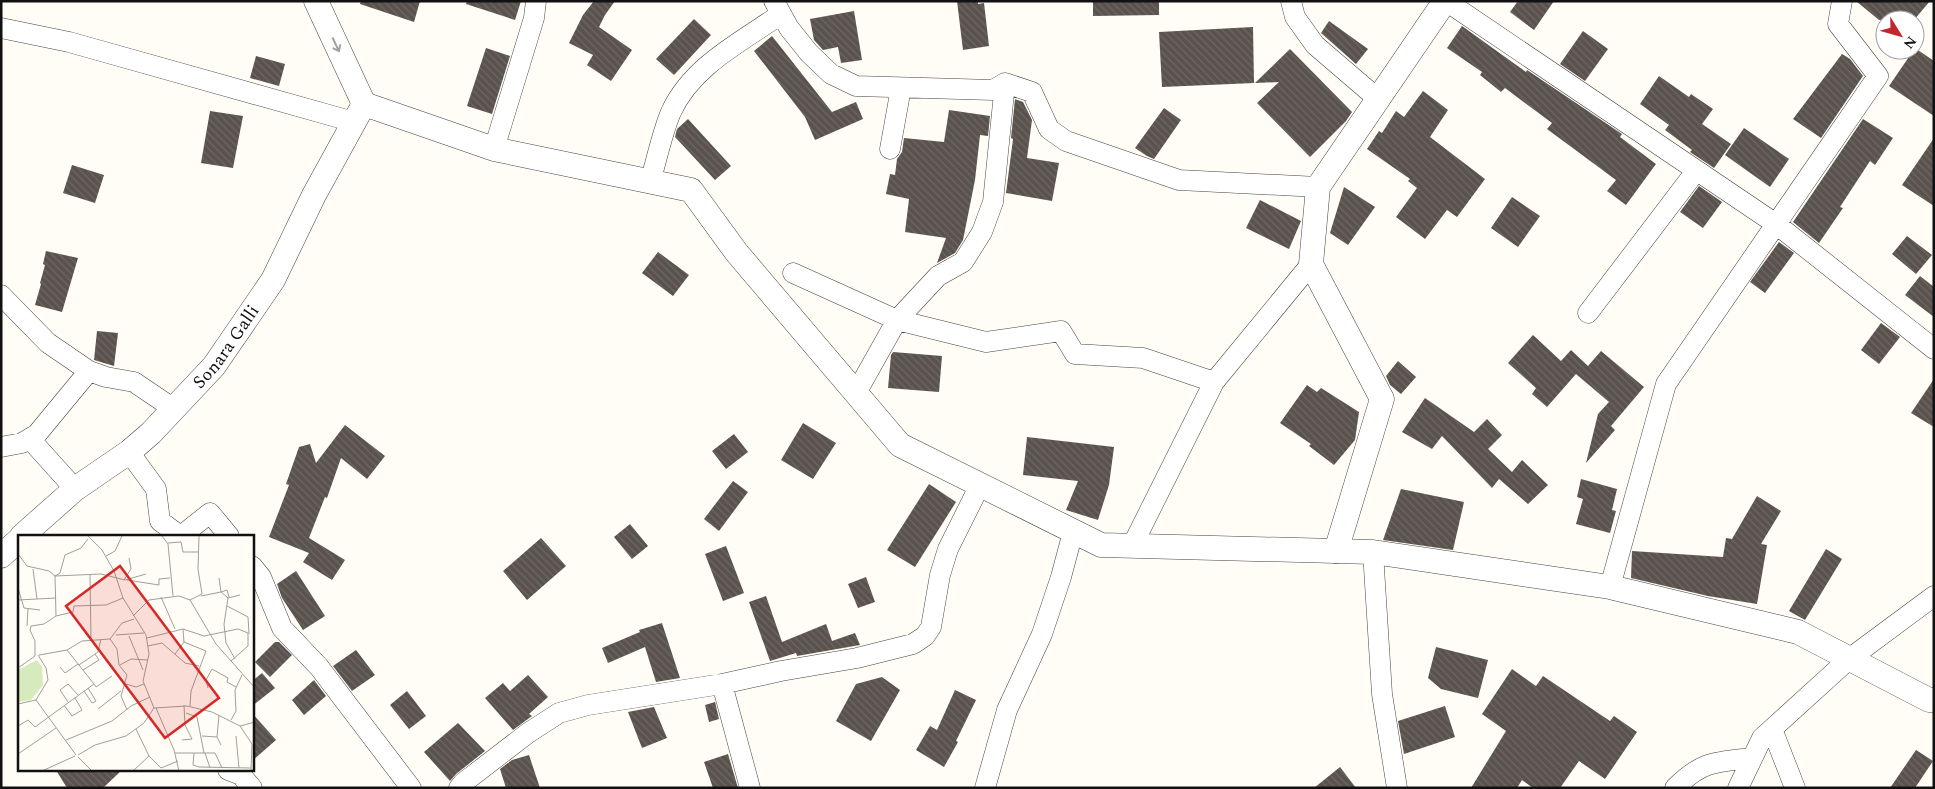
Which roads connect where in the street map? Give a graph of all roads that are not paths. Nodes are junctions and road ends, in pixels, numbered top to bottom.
1 (316, 1) edge
2 (536, 1) edge
3 (1291, 1) edge
4 (1445, 1) edge
5 (1842, 1) edge
6 (777, 8) edge
7 (1, 28) edge
8 (1005, 83) junction
9 (901, 88) junction
10 (1378, 99) junction
11 (359, 113) junction
12 (494, 149) junction
13 (890, 149) dead end
14 (1696, 171) junction
15 (650, 182) junction
16 (1318, 187) junction
17 (1776, 224) junction
18 (1312, 264) junction
19 (793, 273) dead end
20 (1, 295) edge
21 (1588, 313) dead end
22 (897, 320) junction
23 (1934, 349) edge
24 (89, 371) junction
25 (1214, 382) junction
26 (856, 393) junction
27 (174, 409) junction
28 (30, 439) junction
29 (1, 447) edge
30 (129, 452) junction
31 (980, 485) junction
32 (75, 488) junction
33 (1073, 532) junction
34 (23, 535) edge
35 (179, 535) edge
36 (181, 535) edge
37 (228, 535) edge
38 (18, 541) edge
39 (1132, 546) junction
40 (1336, 551) junction
41 (1373, 552) junction
42 (1, 556) edge
43 (254, 568) edge
44 (1610, 587) junction
45 (1934, 596) edge
46 (1849, 659) junction
47 (722, 684) junction
48 (1934, 700) edge
49 (1772, 729) junction
50 (1752, 758) junction
51 (233, 772) edge
52 (252, 788) edge
53 (411, 788) edge
54 (459, 788) edge
55 (750, 788) edge
56 (985, 788) edge
57 (1397, 788) edge
58 (1675, 788) edge
59 (1738, 788) edge
60 (1795, 788) edge

1 -> 11 street
2 - 12 street
3 - 10 street
4 - 10 street
4 - 14 street
5 - 17 street
6 - 9 street
6 - 15 street
7 - 11 street
8 - 9 street
8 - 16 street
8 - 22 street
9 - 13 street
10 - 16 street
11 - 12 street
11 - 27 street, Sonara Galli
12 - 15 street
14 - 17 street
14 - 21 street
15 - 26 street
16 - 18 street
17 - 23 street
17 - 44 street
18 - 25 street
18 - 40 street
19 - 22 street
20 - 24 street
22 - 25 street
22 - 26 street
24 - 27 street
24 - 28 street
25 - 39 street
26 - 31 street
27 - 30 street, Sonara Galli
28 - 29 street
28 - 32 street
30 - 32 street, Sonara Galli
30 - 35 street
31 - 33 street
31 - 47 street
32 - 34 street, Sonara Galli
33 - 39 street
33 - 56 street
36 - 37 street
38 - 42 street
39 - 40 street
40 - 41 street
41 - 44 street
41 - 57 street
43 - 53 street
44 - 46 street
45 - 46 street
46 - 48 street
46 - 49 street
47 - 54 street
47 - 55 street
49 - 50 street
49 - 60 street
50 - 58 street
50 - 59 street
51 - 52 street

